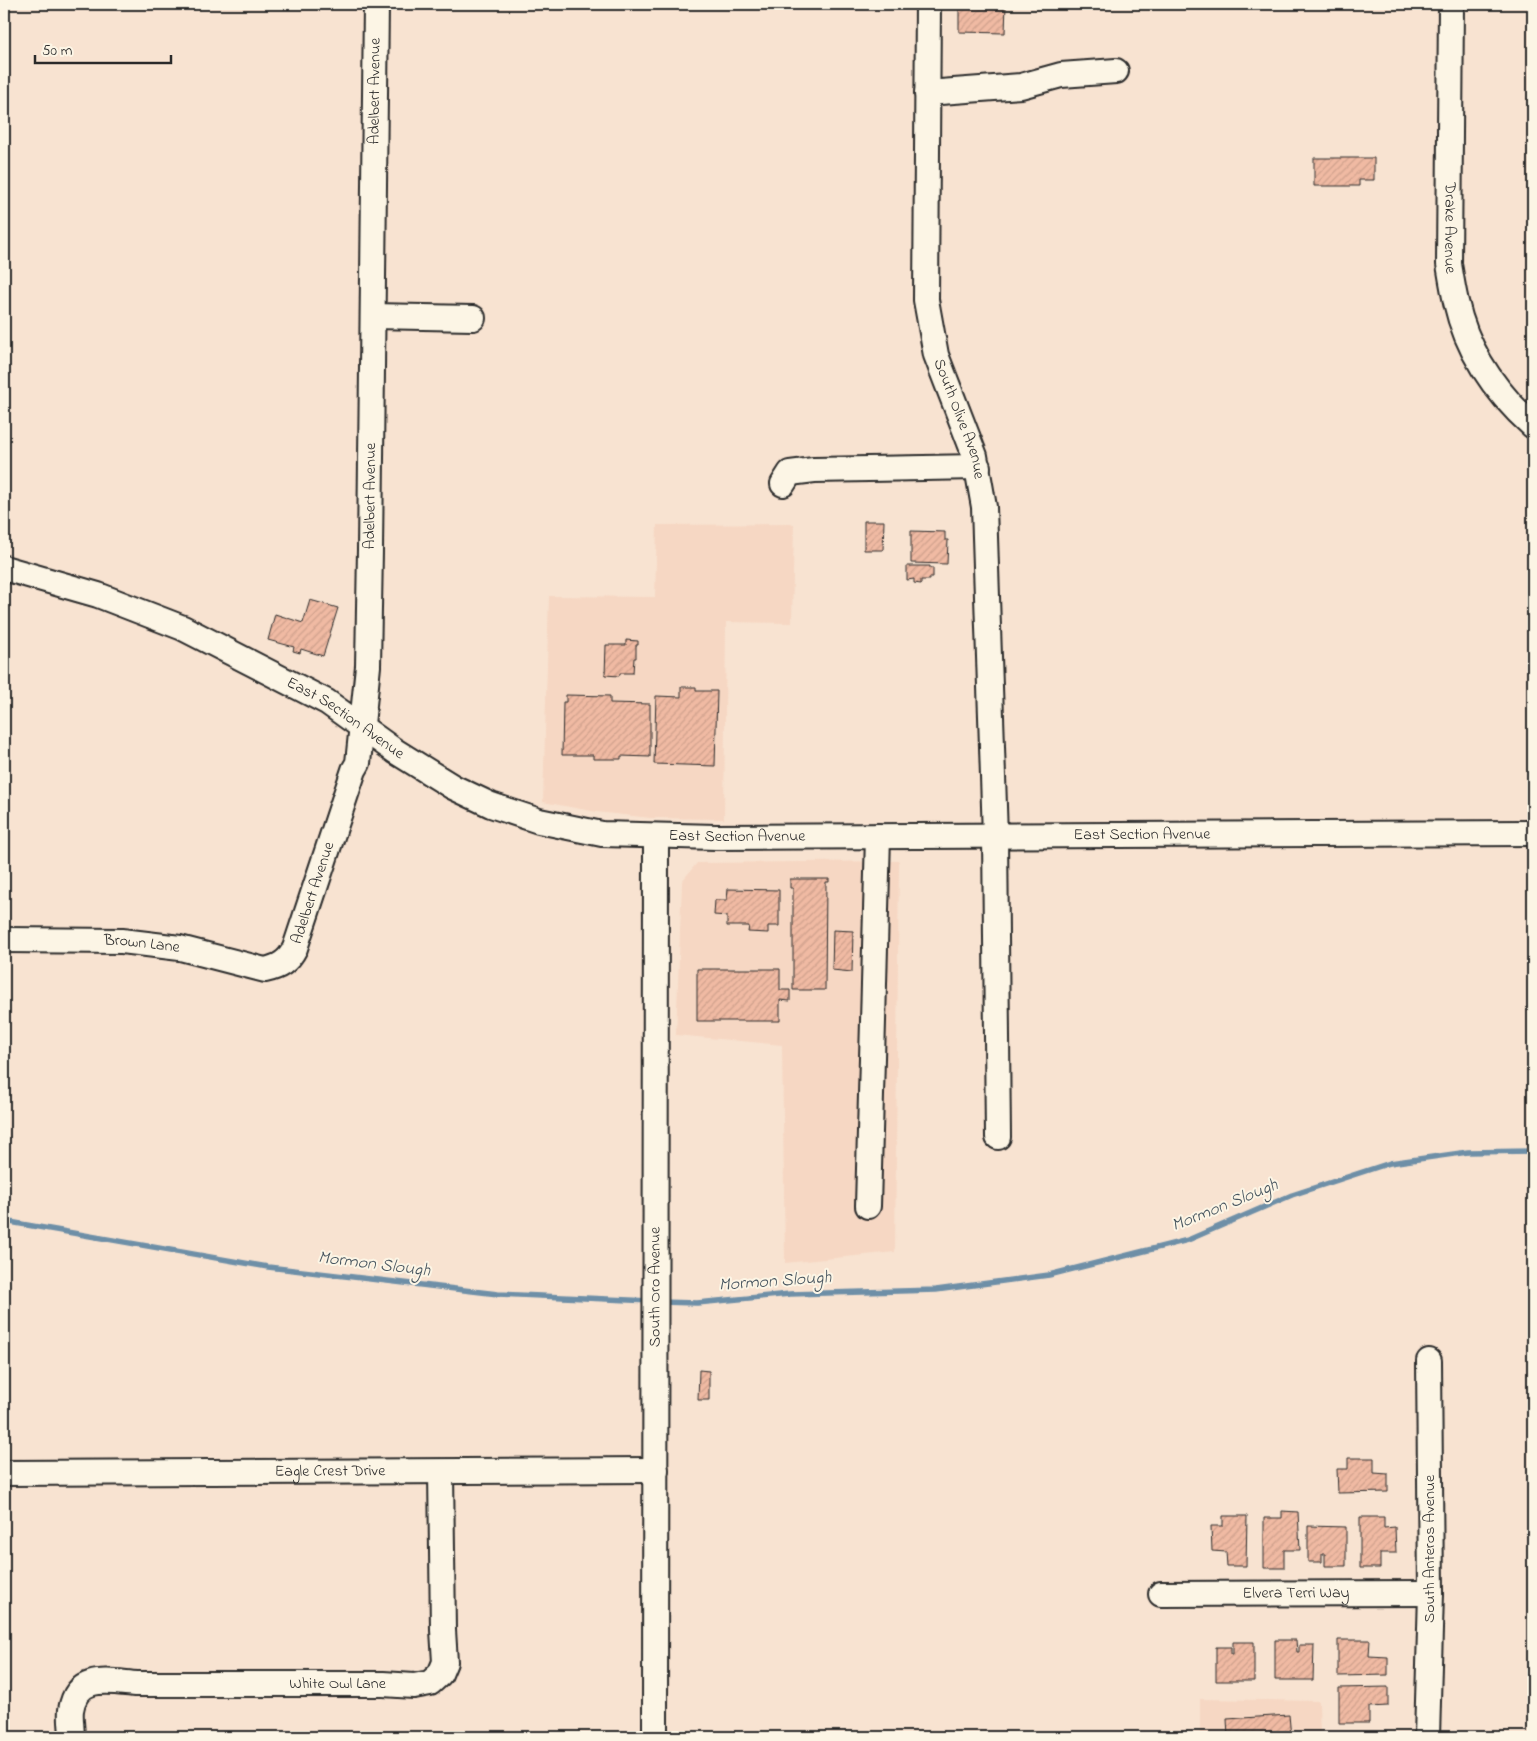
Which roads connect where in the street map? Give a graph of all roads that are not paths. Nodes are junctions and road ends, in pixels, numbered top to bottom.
1 (376, 4) edge
2 (928, 4) edge
3 (1450, 4) edge
4 (1116, 71) dead end
5 (928, 93) junction
6 (373, 316) junction
7 (473, 318) dead end
8 (1533, 426) edge
9 (978, 467) junction
10 (783, 484) dead end
11 (4, 568) edge
12 (362, 727) junction
13 (1533, 833) edge
14 (656, 836) junction
15 (878, 836) junction
16 (995, 836) junction
17 (4, 940) edge
18 (275, 968) joint
19 (998, 1137) dead end
20 (868, 1206) dead end
21 (1429, 1361) dead end
22 (656, 1470) junction
23 (441, 1472) junction
24 (4, 1473) edge
25 (1431, 1593) junction
26 (1161, 1594) dead end
27 (72, 1737) edge
28 (655, 1737) edge
29 (1427, 1737) edge

1 - 6 street, Adelbert Avenue
2 - 5 street, South Olive Avenue
3 - 8 street, Drake Avenue
4 - 5 street
5 - 9 street, South Olive Avenue
6 - 7 street
6 - 12 street, Adelbert Avenue
9 - 10 street
9 - 16 street, South Olive Avenue
11 - 12 street, East Section Avenue
12 - 14 street, East Section Avenue
12 - 18 street, Adelbert Avenue
13 - 16 street, East Section Avenue
14 - 15 street, East Section Avenue
14 - 22 street, South Oro Avenue
15 - 16 street, East Section Avenue
15 - 20 street
16 - 19 street, South Olive Avenue
17 - 18 street, Brown Lane
21 - 25 street, South Anteros Avenue
22 - 23 street, Eagle Crest Drive
22 - 28 street, South Oro Avenue
23 - 24 street, Eagle Crest Drive
23 - 27 street, White Owl Lane
25 - 26 street, Elvera Terri Way
25 - 29 street, South Anteros Avenue

